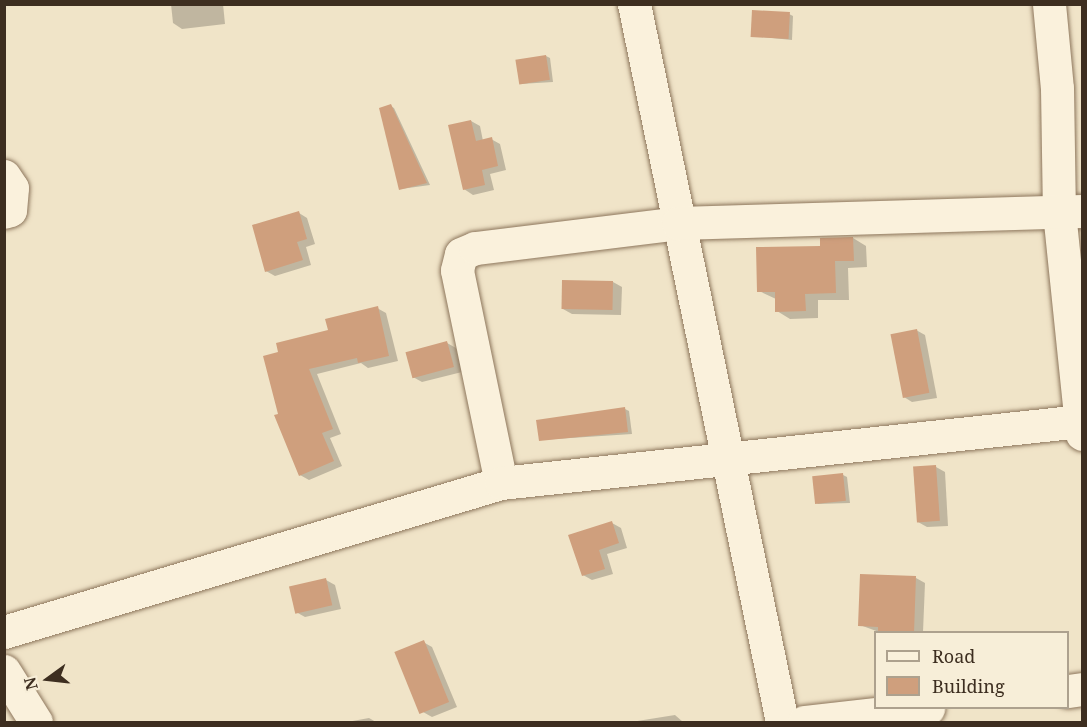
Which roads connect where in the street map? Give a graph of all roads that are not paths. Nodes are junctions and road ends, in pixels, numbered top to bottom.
1 (634, 4) edge
2 (1048, 4) edge
3 (4, 176) edge
4 (4, 212) edge
5 (1071, 212) edge
6 (678, 223) junction
7 (1082, 428) edge
8 (729, 459) junction
9 (501, 483) junction
10 (4, 632) edge
11 (4, 671) edge
12 (920, 709) edge
13 (36, 723) edge
14 (782, 723) edge
15 (804, 723) edge

1 - 6 street
2 - 5 street
3 - 4 street
5 - 6 street
5 - 7 street
6 - 8 street
6 - 9 street
7 - 8 street
8 - 9 street
8 - 14 street
9 - 10 street
11 - 13 street
12 - 15 street

